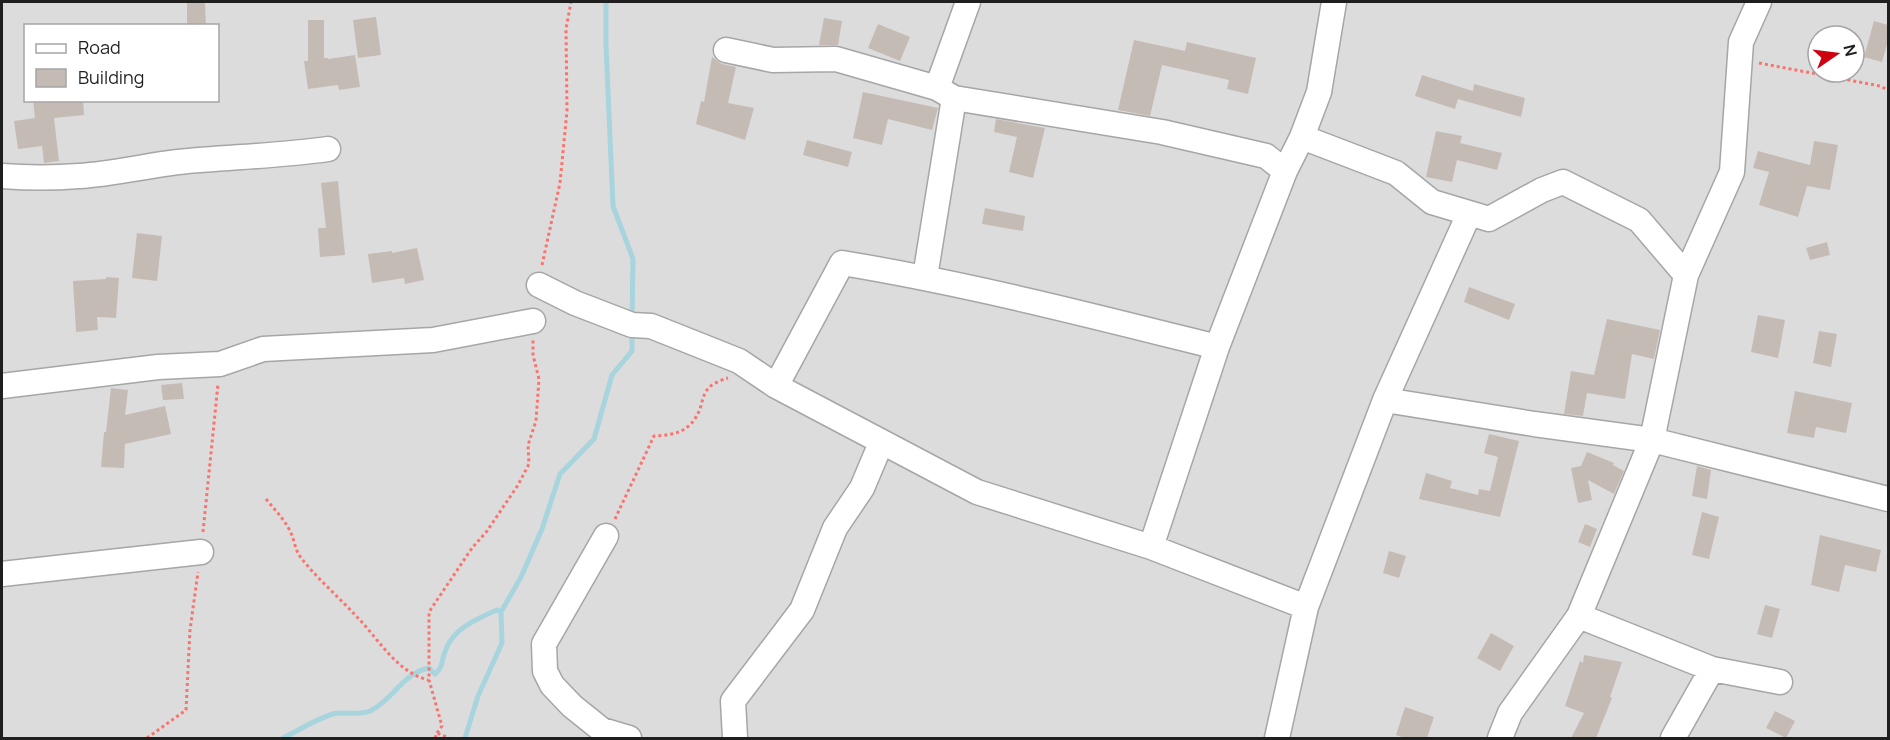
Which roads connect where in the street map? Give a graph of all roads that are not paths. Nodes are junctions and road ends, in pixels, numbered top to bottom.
1 (968, 2) edge
2 (1334, 2) edge
3 (1759, 2) edge
4 (726, 50) dead end
5 (946, 93) junction
6 (1302, 137) junction
7 (328, 149) dead end
8 (1285, 171) junction
9 (2, 176) edge
10 (1469, 213) junction
11 (1686, 275) junction
12 (925, 277) junction
13 (539, 285) road end
14 (533, 321) road end
15 (1217, 347) junction
16 (2, 386) edge
17 (776, 386) junction
18 (1385, 400) junction
19 (1652, 440) junction
20 (881, 443) junction
21 (1888, 499) edge
22 (606, 536) road end
23 (1151, 547) junction
24 (201, 552) dead end
25 (2, 574) edge
26 (1305, 608) junction
27 (1579, 616) junction
28 (1712, 669) junction
29 (1780, 682) dead end
30 (629, 738) edge
31 (735, 738) edge
32 (1277, 738) edge
33 (1500, 738) edge
34 (1673, 738) edge

1 - 5 street
2 - 6 street
3 - 11 street
4 - 5 street
5 - 8 street
5 - 12 street
6 - 8 street
6 - 10 street
7 - 9 street
8 - 15 street
10 - 11 street
10 - 18 street
11 - 19 street
12 - 15 street
12 - 17 street
13 - 17 street
14 - 16 street
15 - 23 street
17 - 20 street
18 - 19 street
18 - 26 street
19 - 21 street
19 - 27 street
20 - 23 street
20 - 31 street
22 - 30 street
23 - 26 street
24 - 25 street
26 - 32 street
27 - 28 street
27 - 33 street
28 - 29 street
28 - 34 street

